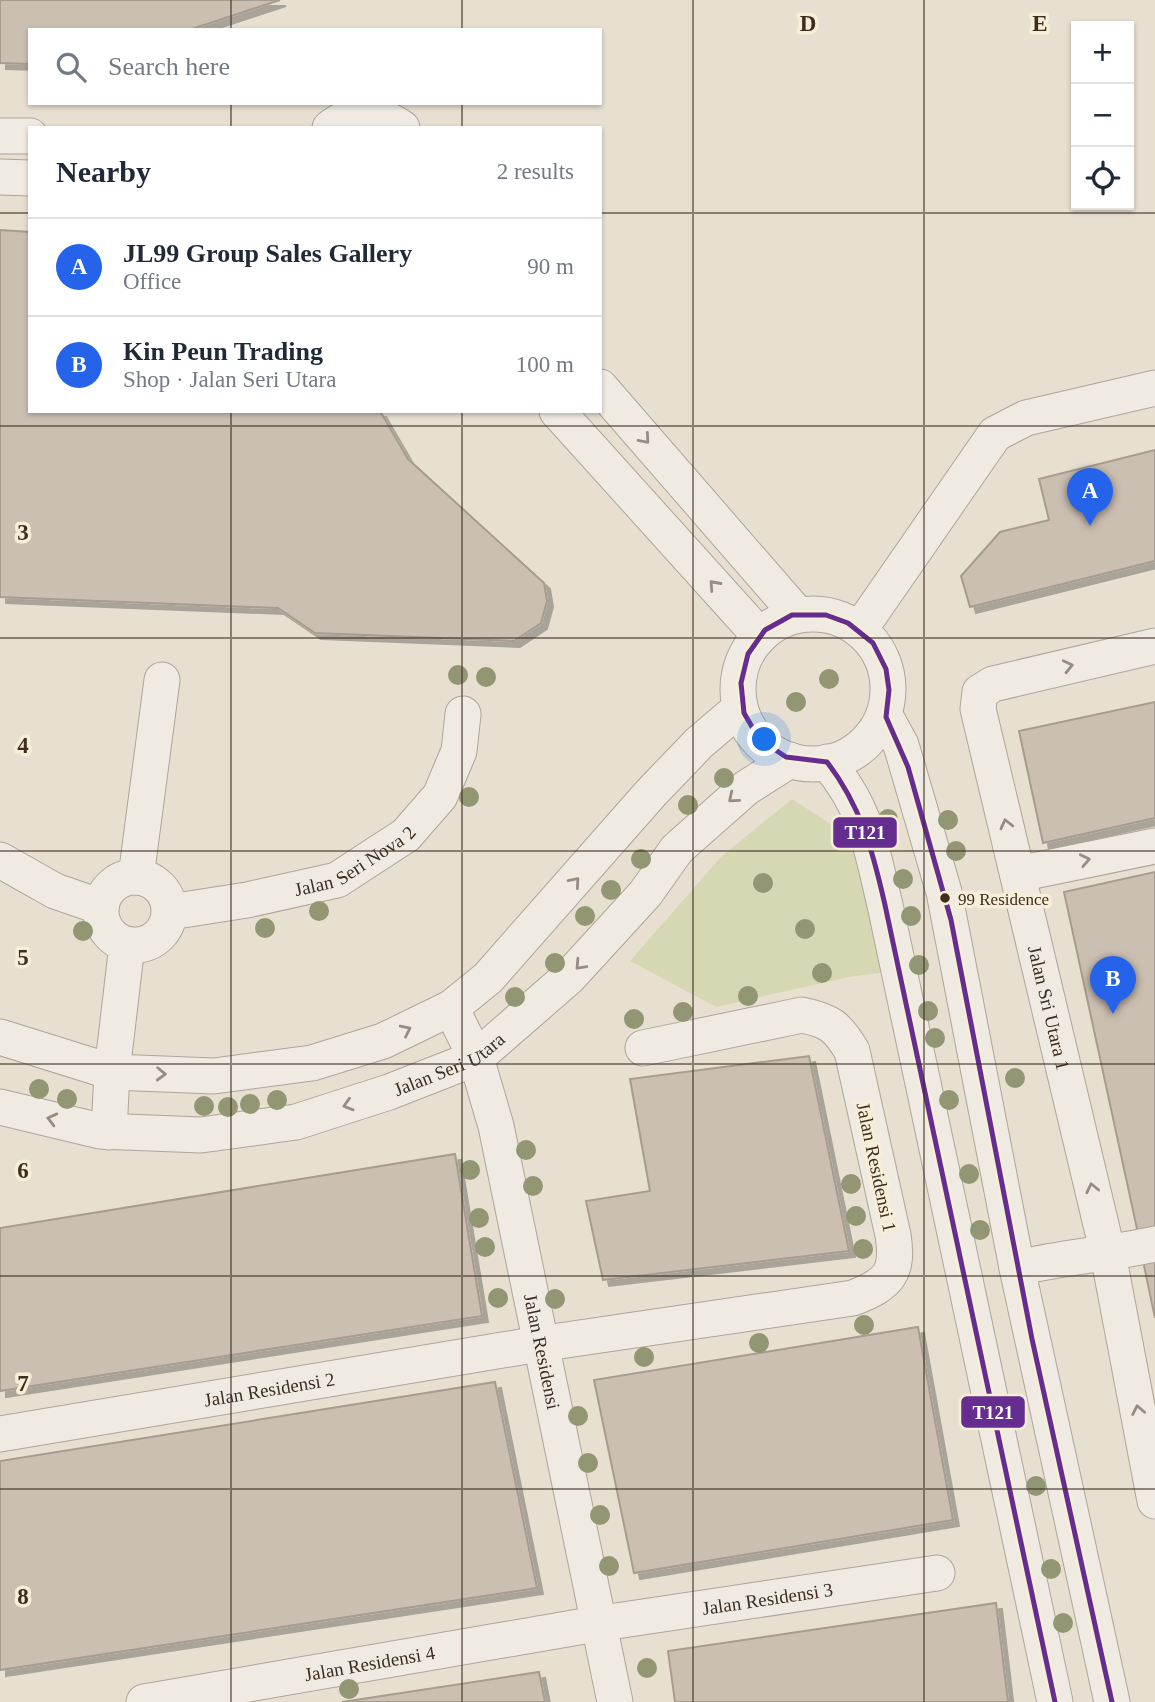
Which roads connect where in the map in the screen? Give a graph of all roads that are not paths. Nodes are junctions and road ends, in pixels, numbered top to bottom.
1 (334, 126) edge
2 (398, 126) edge
3 (0, 136) edge
4 (28, 136) edge
5 (0, 177) edge
6 (28, 178) edge
7 (1155, 388) edge
8 (602, 389) edge
9 (559, 413) edge
10 (797, 615) junction
11 (860, 629) junction
12 (760, 636) junction
13 (1155, 646) edge
14 (162, 680) dead end
15 (740, 708) junction
16 (884, 714) junction
17 (463, 715) dead end
18 (790, 760) junction
19 (827, 762) junction
20 (1155, 846) edge
21 (0, 860) edge
22 (1018, 874) junction
23 (136, 877) junction
24 (101, 907) junction
25 (170, 912) junction
26 (127, 945) junction
27 (451, 1008) junction
28 (0, 1037) edge
29 (643, 1048) dead end
30 (476, 1058) junction
31 (111, 1072) junction
32 (0, 1107) edge
33 (110, 1132) junction
34 (1155, 1244) edge
35 (1108, 1255) junction
36 (1017, 1268) junction
37 (539, 1344) junction
38 (0, 1434) edge
39 (1155, 1502) edge
40 (937, 1573) dead end
41 (596, 1623) junction
42 (144, 1702) edge
43 (615, 1702) edge
44 (1055, 1702) edge
45 (1112, 1702) edge

1 - 2 street
3 - 4 street
5 - 6 street
7 - 11 street
8 -> 10 street
12 -> 9 street
10 - 11 street
10 - 12 street
11 - 16 street
12 - 15 street
22 -> 13 street, Jalan Sri Utara 1
14 - 23 street
15 - 18 street
27 -> 15 street
16 - 19 street
16 - 36 street
17 - 25 street, Jalan Seri Nova 2
18 - 19 street
18 -> 30 street, Jalan Seri Utara
19 - 44 street
22 -> 20 street
21 - 24 street
35 -> 22 street, Jalan Sri Utara 1
23 - 24 street
23 - 25 street
24 - 26 street
25 - 26 street
26 - 31 street
27 - 30 street, Jalan Residensi
31 -> 27 street
28 - 31 street
29 - 37 street, Jalan Residensi 1
30 -> 33 street, Jalan Seri Utara
30 - 37 street, Jalan Residensi
31 - 33 street
33 -> 32 street, Jalan Seri Utara
34 - 35 street
35 - 36 street
39 -> 35 street, Jalan Sri Utara 1
36 - 45 street
37 - 38 street, Jalan Residensi 2
37 - 41 street, Jalan Residensi
40 - 41 street, Jalan Residensi 3
41 - 42 street, Jalan Residensi 4
41 - 43 street, Jalan Residensi

